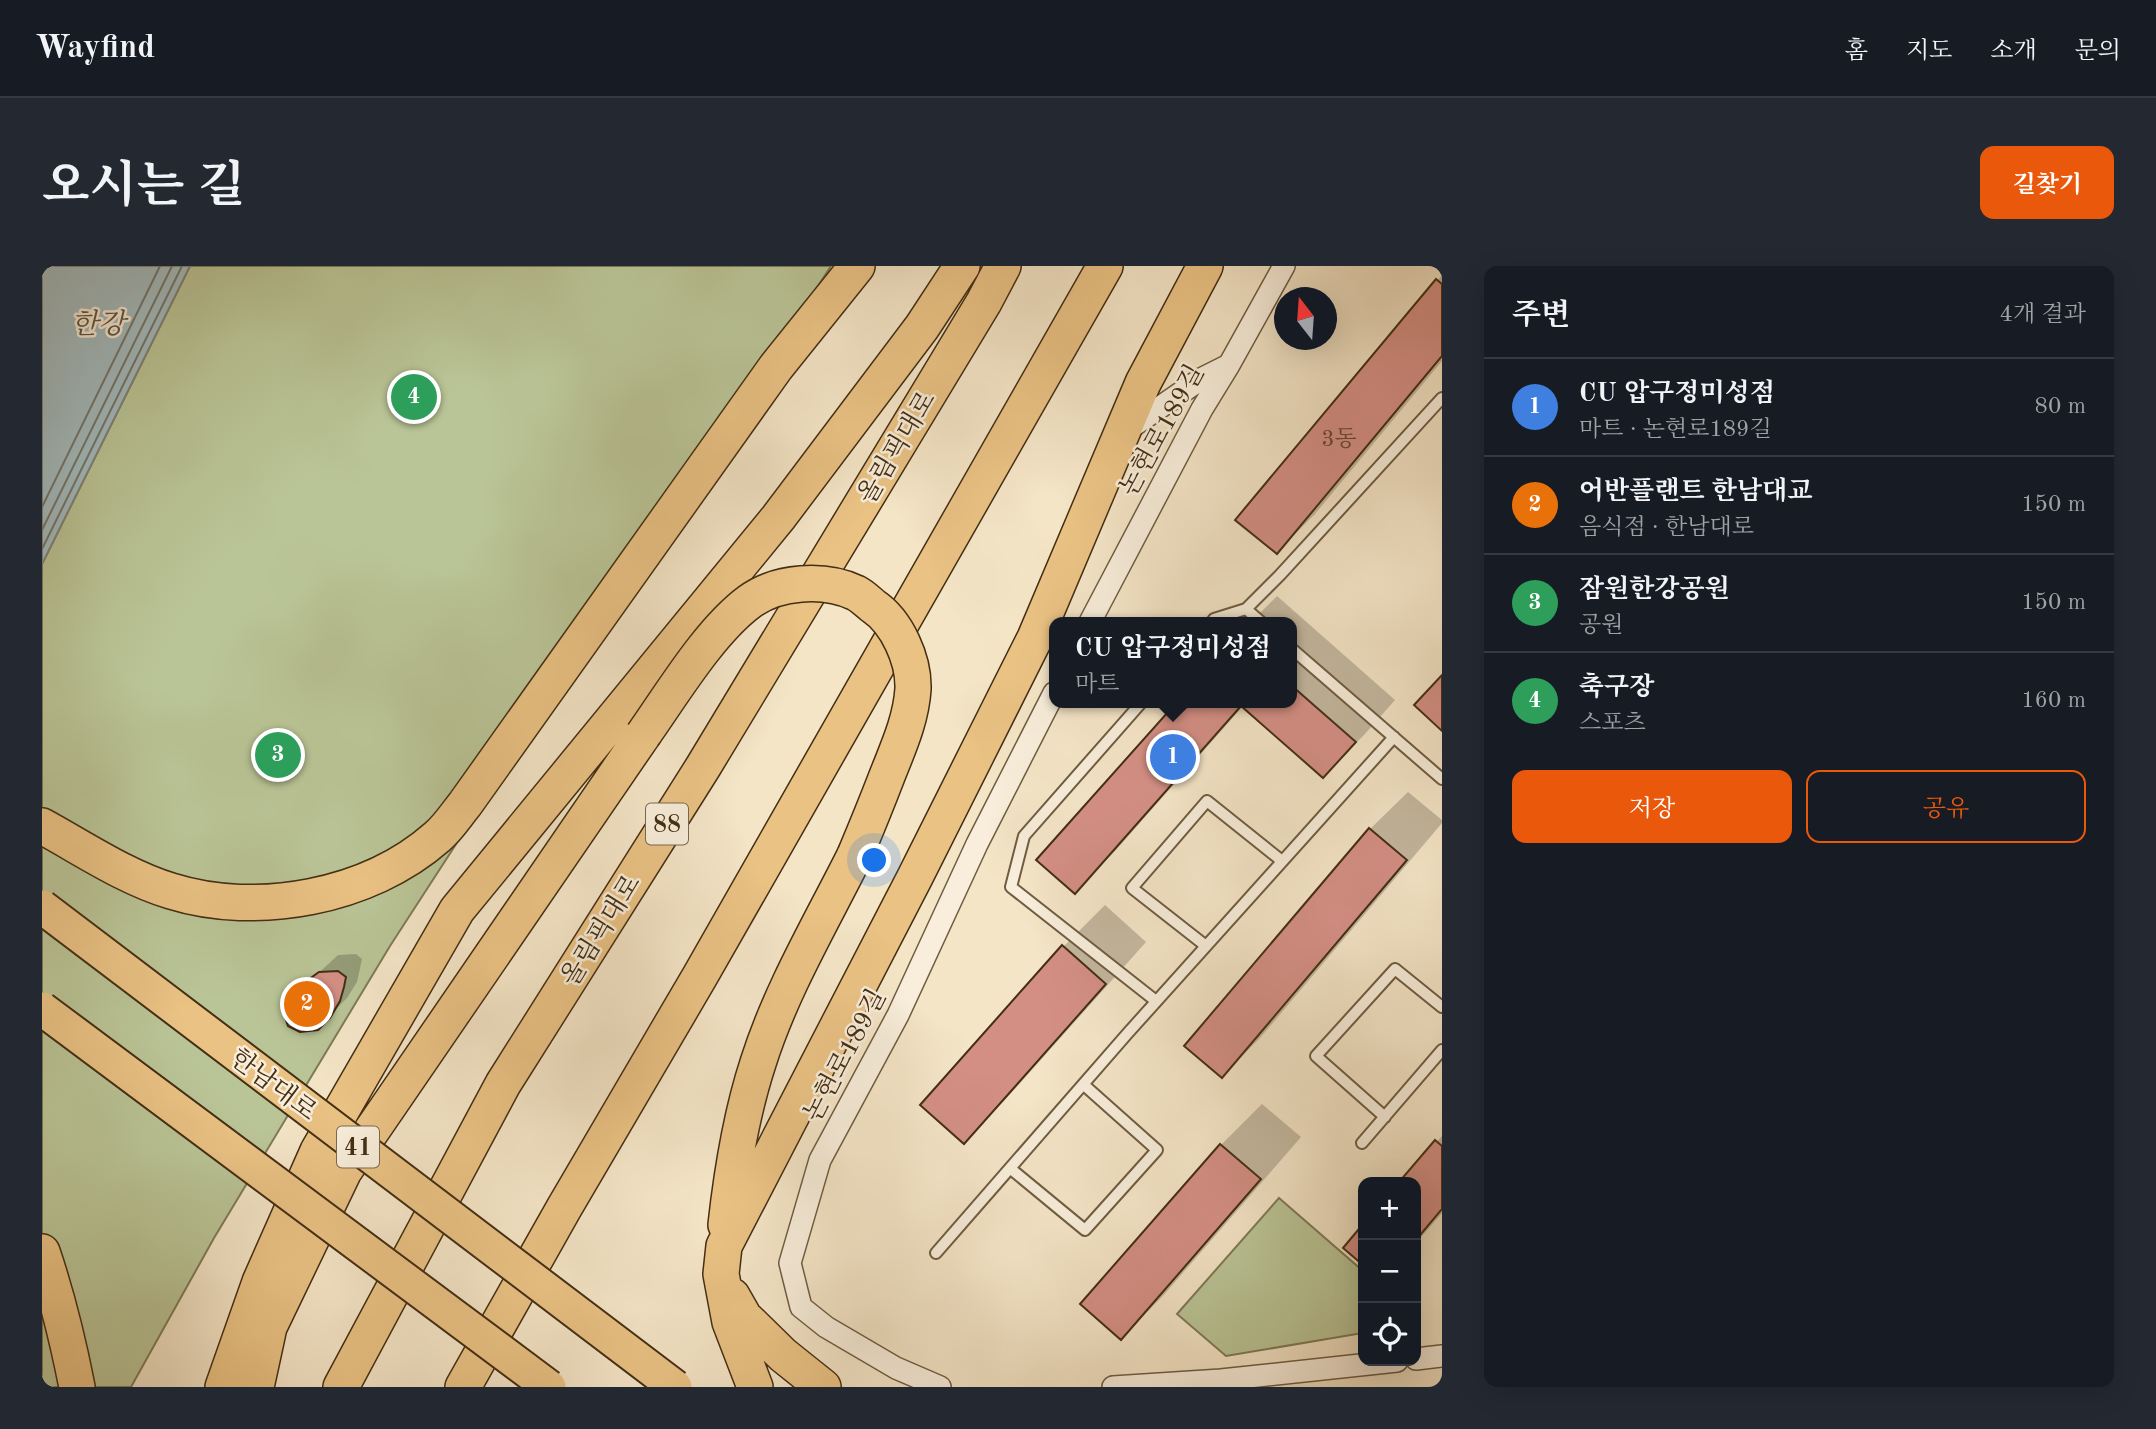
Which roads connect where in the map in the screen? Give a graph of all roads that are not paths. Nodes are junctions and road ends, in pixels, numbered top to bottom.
1 (857, 266) edge
2 (962, 266) edge
3 (1003, 266) edge
4 (1105, 266) edge
5 (1205, 266) edge
6 (1284, 266) edge
7 (1229, 365) junction
8 (1442, 398) edge
9 (1122, 433) junction
10 (1246, 609) junction
11 (1093, 617) edge
12 (1220, 617) edge
13 (1255, 617) edge
14 (1297, 653) edge
15 (1049, 703) edge
16 (1137, 708) edge
17 (1394, 737) junction
18 (1442, 779) edge
19 (42, 827) edge
20 (1282, 861) junction
21 (42, 907) edge
22 (1206, 946) junction
23 (1156, 1002) junction
24 (1442, 1007) edge
25 (42, 1009) edge
26 (1442, 1050) edge
27 (1084, 1085) junction
28 (1385, 1117) junction
29 (1362, 1143) dead end
30 (1011, 1168) junction
31 (42, 1252) edge
32 (936, 1253) dead end
33 (722, 1260) junction
34 (1442, 1356) edge
35 (1421, 1358) edge
36 (1358, 1365) edge
37 (77, 1387) edge
38 (223, 1387) edge
39 (256, 1387) edge
40 (341, 1387) edge
41 (463, 1387) edge
42 (548, 1387) edge
43 (675, 1387) edge
44 (755, 1387) edge
45 (823, 1387) edge
46 (940, 1387) edge
47 (1113, 1387) edge

1 - 19 highway
2 - 38 highway
3 - 40 highway, 올림픽대로 / 88
4 - 41 highway
5 - 9 highway
6 - 7 street, 논현로189길
7 - 9 street
7 - 11 street, 논현로189길
8 - 10 lane
9 - 33 highway
10 - 12 lane
10 - 13 lane
14 - 17 lane
15 - 46 street, 논현로189길
16 - 23 lane
17 - 18 lane
17 - 20 lane
20 - 22 lane
20 - 22 lane
21 - 43 main road, 한남대로 / 41, bridge
22 - 23 lane
23 - 27 lane
24 - 28 lane
25 - 42 main road, bridge
26 - 28 lane
27 - 30 lane
27 - 30 lane
28 - 29 lane
30 - 32 lane
31 - 37 highway
33 - 39 highway, bridge
33 - 44 highway
33 - 45 highway
34 - 35 street
36 - 47 street

